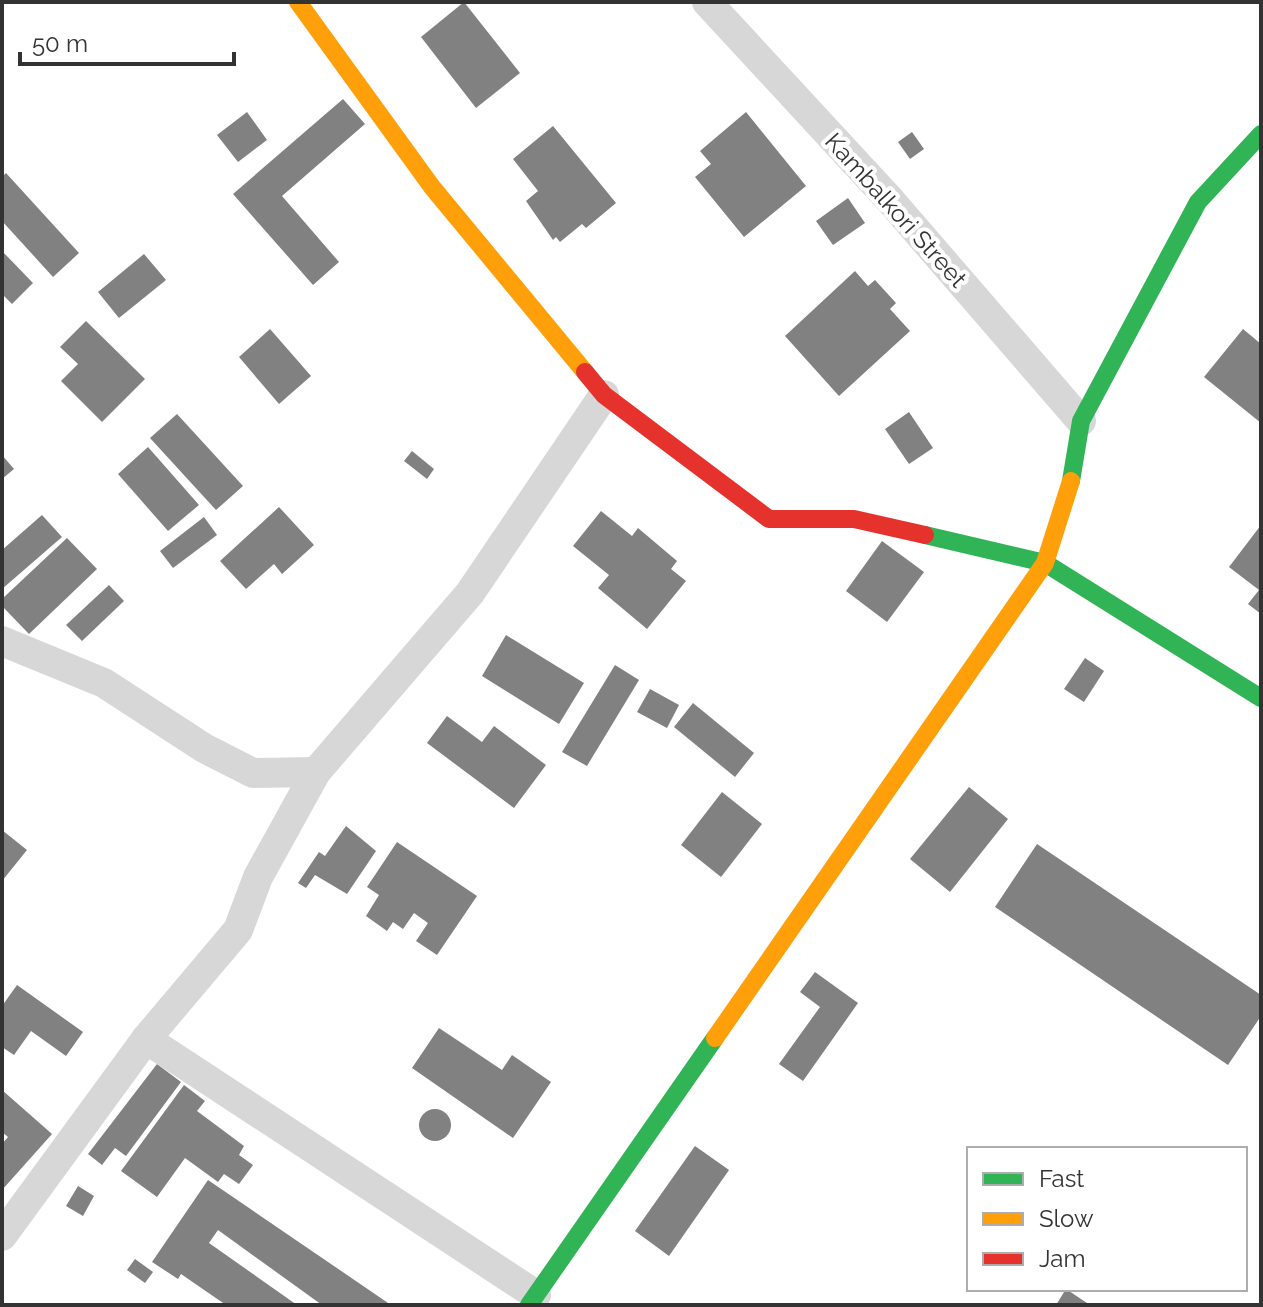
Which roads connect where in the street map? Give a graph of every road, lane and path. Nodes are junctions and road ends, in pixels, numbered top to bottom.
1 (298, 2) edge
2 (707, 2) edge
3 (1261, 134) edge
4 (604, 395) junction
5 (1081, 421) junction
6 (1045, 563) junction
7 (2, 641) edge
8 (1261, 698) edge
9 (316, 772) junction
10 (146, 1039) junction
11 (2, 1236) edge
12 (532, 1300) edge

1 - 4 street
2 - 5 street, Kambalkori Street
3 - 5 street
4 - 6 street
4 - 9 street
5 - 6 street
6 - 8 street
6 - 12 street
7 - 9 street
9 - 10 street
10 - 11 street
10 - 12 street

